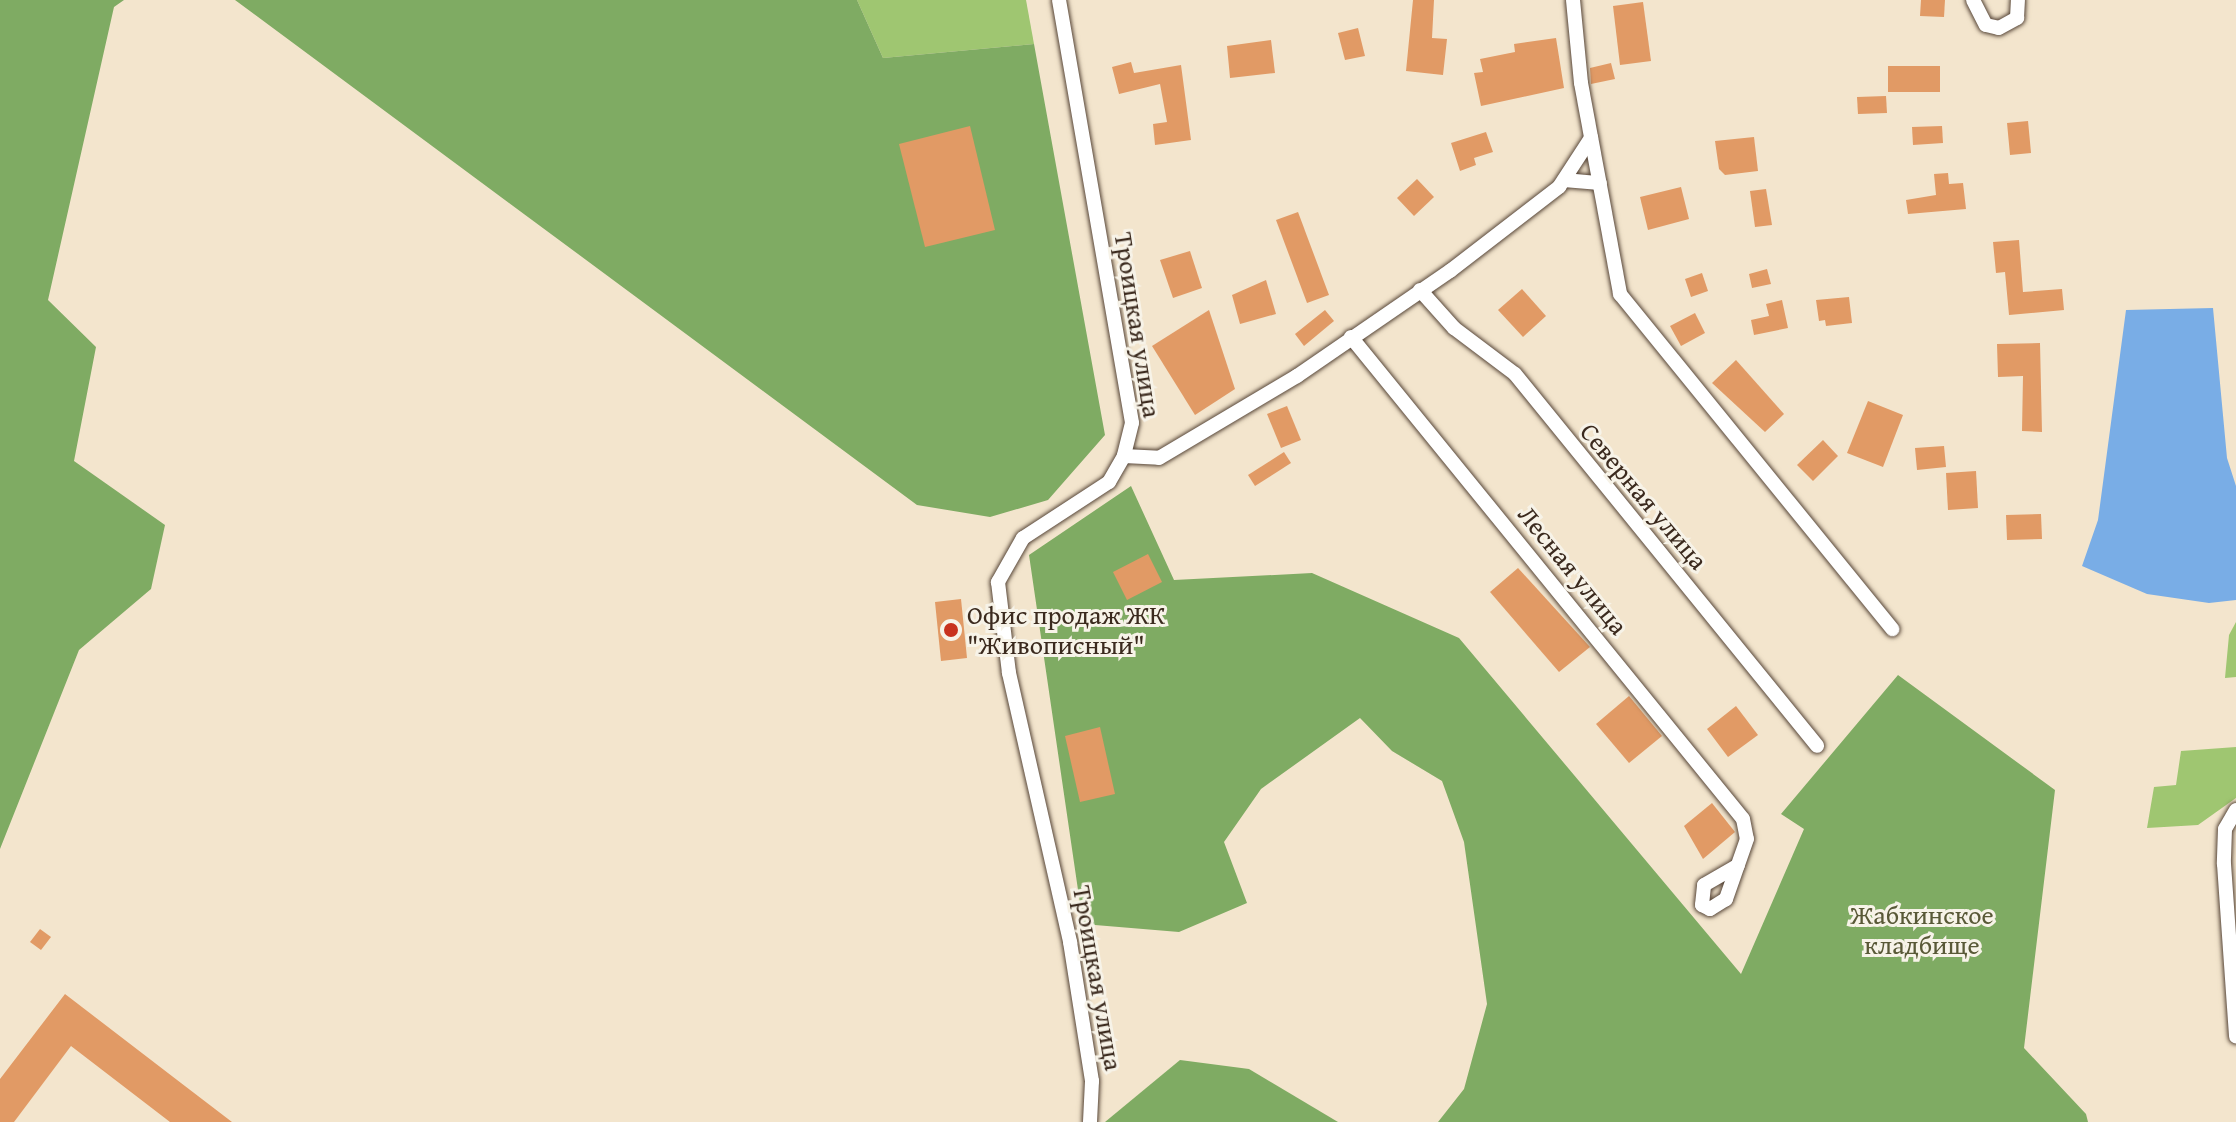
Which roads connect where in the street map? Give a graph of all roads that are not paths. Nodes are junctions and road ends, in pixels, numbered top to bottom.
1 (1059, 0) edge
2 (1573, 0) edge
3 (1973, 0) edge
4 (2018, 0) edge
5 (1591, 138) junction
6 (1564, 180) junction
7 (1600, 183) junction
8 (1420, 290) junction
9 (1351, 337) junction
10 (1124, 456) junction
11 (1892, 629) dead end
12 (1817, 746) dead end
13 (2236, 810) edge
14 (1738, 865) dead end
15 (2236, 1037) edge
16 (1090, 1122) edge

1 - 10 street, Троицкая улица
2 - 5 street
3 - 4 street
5 - 6 street
5 - 7 street
6 - 7 street
6 - 8 street
7 - 11 street
8 - 9 street
8 - 12 street, Северная улица
9 - 10 street
9 - 14 street, Лесная улица
10 - 16 street, Троицкая улица
13 - 15 street

